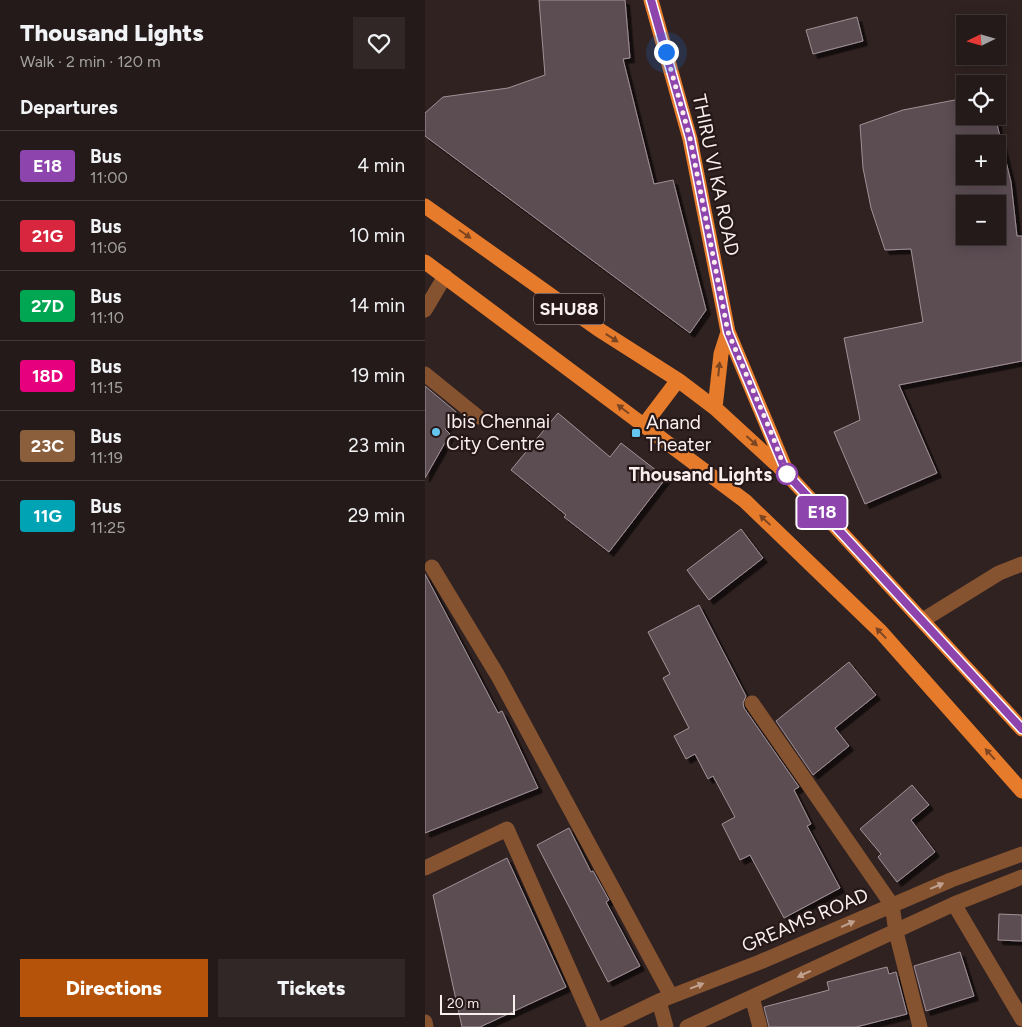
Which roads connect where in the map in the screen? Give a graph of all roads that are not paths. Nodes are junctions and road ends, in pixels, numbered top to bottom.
1 (651, 0) edge
2 (425, 206) edge
3 (425, 262) edge
4 (445, 276) junction
5 (425, 310) edge
6 (728, 332) junction
7 (425, 374) edge
8 (678, 380) junction
9 (715, 408) junction
10 (478, 417) dead end
11 (644, 425) junction
12 (787, 474) junction
13 (1022, 564) edge
14 (432, 568) dead end
15 (923, 620) junction
16 (752, 703) dead end
17 (1022, 729) edge
18 (1022, 791) edge
19 (1022, 854) edge
20 (425, 868) edge
21 (1022, 877) edge
22 (954, 904) junction
23 (892, 905) junction
24 (896, 932) junction
25 (752, 997) junction
26 (665, 998) junction
27 (1022, 1019) edge
28 (425, 1022) edge
29 (426, 1027) edge
30 (595, 1027) edge
31 (605, 1027) edge
32 (666, 1027) edge
33 (687, 1027) edge
34 (760, 1027) edge
35 (920, 1027) edge

1 - 6 main road, THIRU VI KA ROAD
2 -> 8 main road, SHU88
3 - 4 main road, SHU88
4 - 5 street
11 -> 4 main road, SHU88
9 -> 6 main road
6 - 12 main road, THIRU VI KA ROAD
7 - 10 street
8 - 9 main road, SHU88
8 - 11 main road
9 -> 12 main road, SHU88
18 -> 11 main road, SHU88
12 - 15 main road, SHU88
13 - 15 street
14 - 26 street
15 - 17 main road, SHU88
16 - 23 street
23 -> 19 street, GREAMS ROAD
20 - 30 street
21 - 22 street
22 - 24 street
22 - 27 street
23 - 24 street
26 -> 23 street, GREAMS ROAD
24 -> 25 street
24 - 35 street
25 - 33 street
25 - 34 street
26 - 31 street, GREAMS ROAD
26 - 32 street
28 - 29 street

